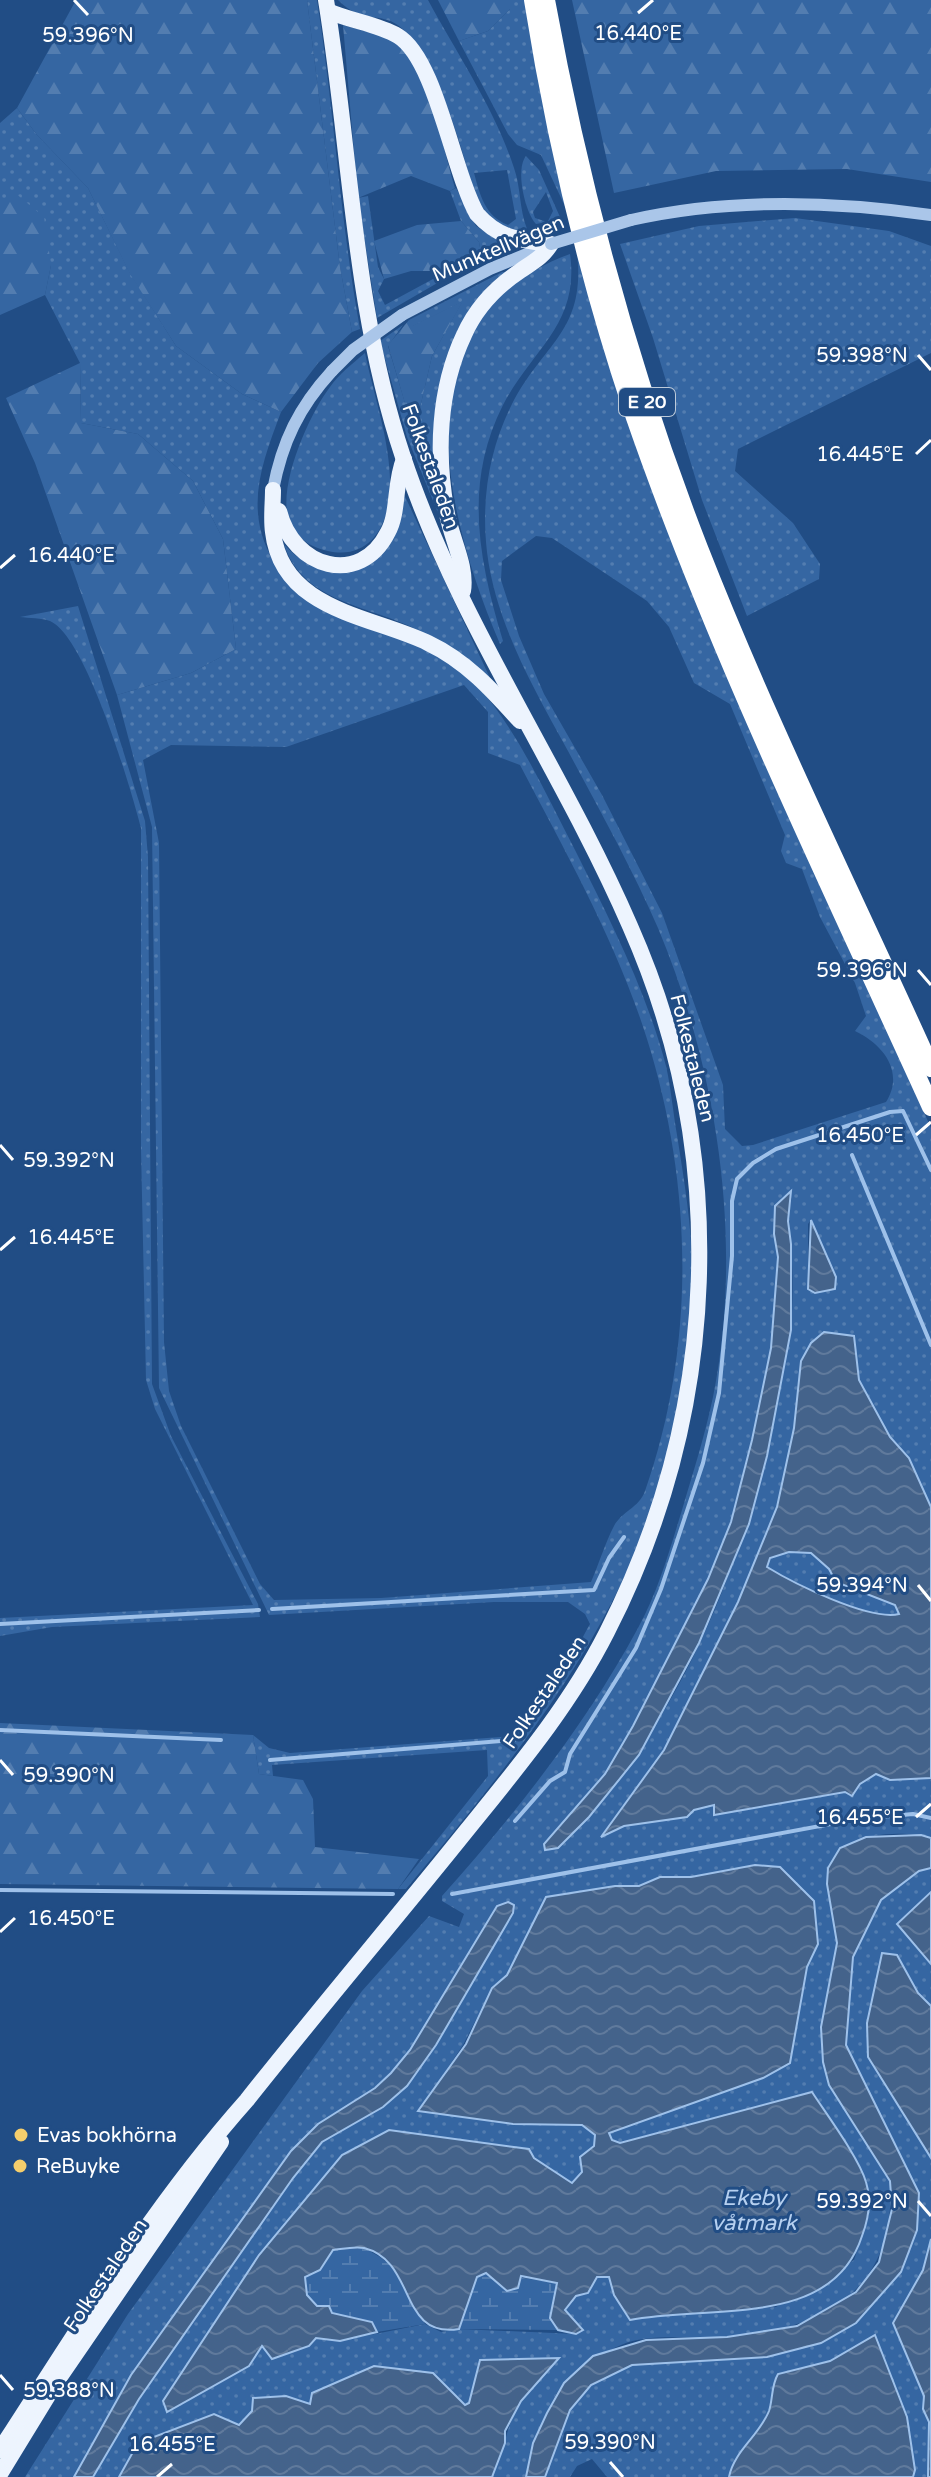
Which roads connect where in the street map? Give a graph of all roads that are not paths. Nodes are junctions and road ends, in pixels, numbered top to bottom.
1 (533, 0) edge
2 (546, 0) edge
3 (327, 6) edge
4 (931, 215) edge
5 (551, 244) junction
6 (404, 459) junction
7 (273, 490) junction
8 (462, 596) junction
9 (535, 738) junction
10 (931, 1068) edge
11 (931, 1107) edge
12 (161, 2217) junction
13 (0, 2450) edge
14 (0, 2474) edge

1 - 11 highway, E 20
2 - 10 highway, E 20
3 - 5 main road
3 - 6 main road, Folkestaleden
4 - 5 street, Munktellvägen, bridge
5 - 7 street, Munktellvägen, bridge
5 - 8 main road
6 - 7 main road
6 - 8 main road, Folkestaleden
7 - 9 main road
8 - 9 main road, Folkestaleden
9 - 12 main road, Folkestaleden
12 - 13 main road, Folkestaleden
12 - 14 main road, Folkestaleden

